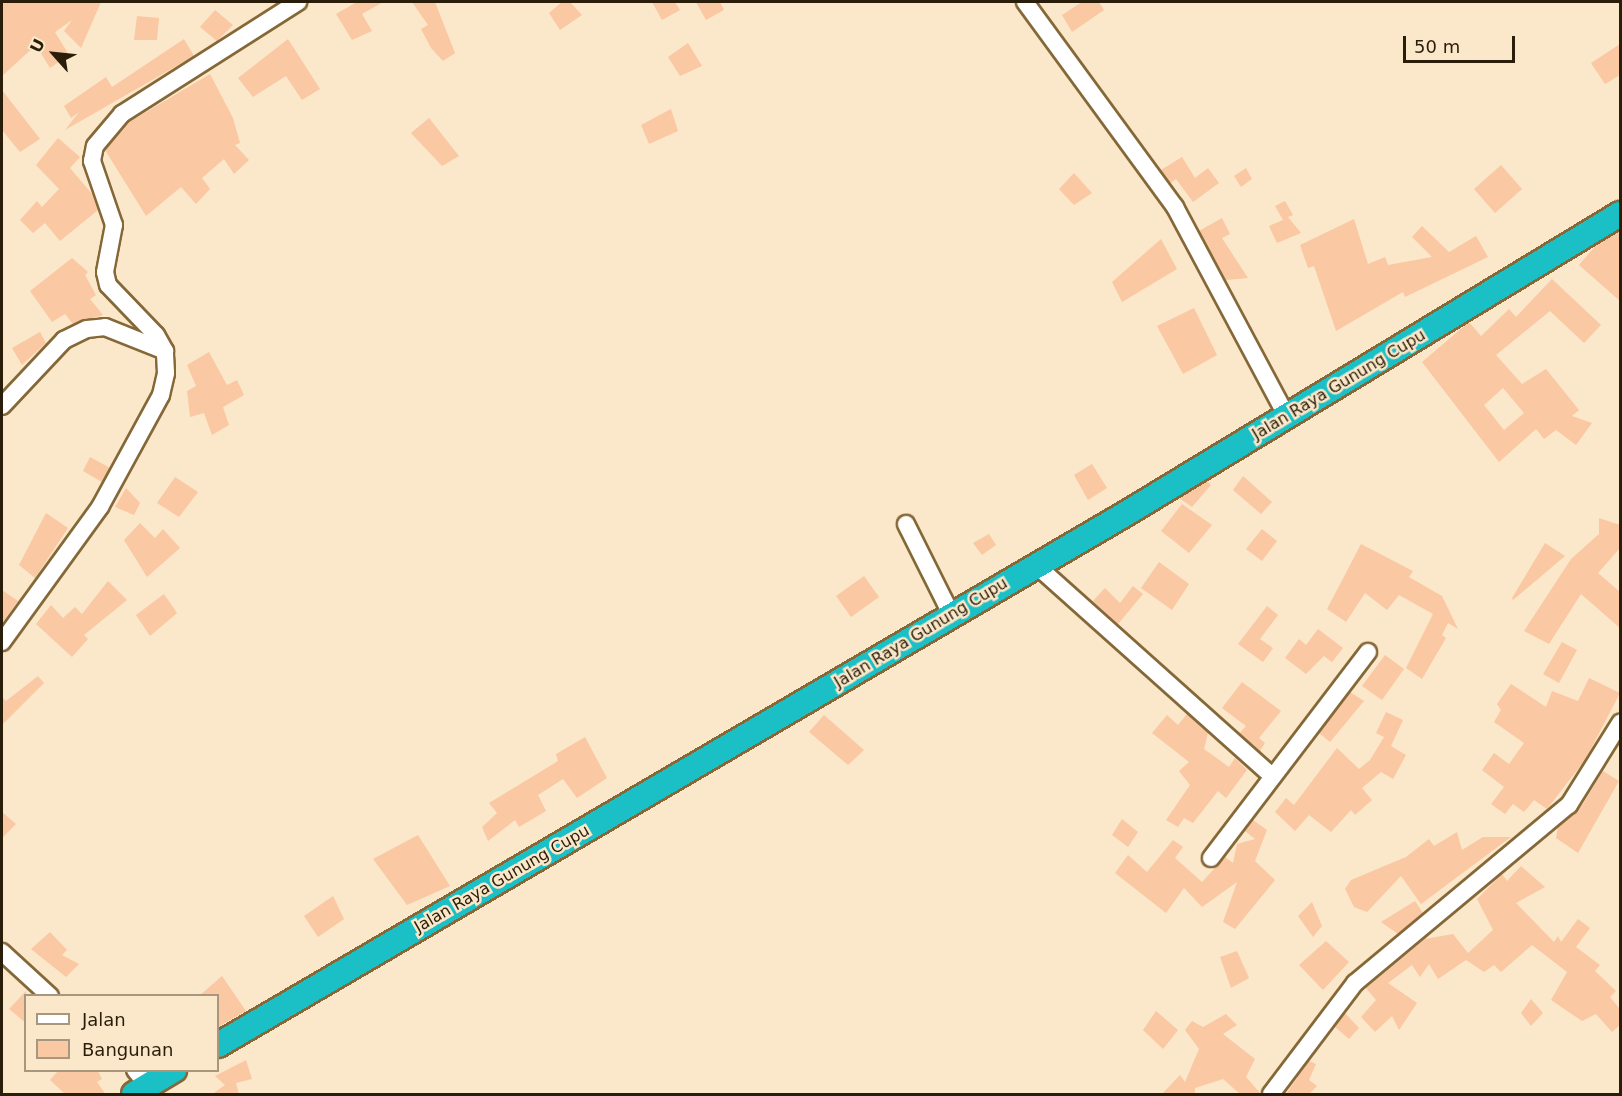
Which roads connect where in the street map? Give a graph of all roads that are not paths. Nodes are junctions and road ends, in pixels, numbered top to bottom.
1 (298, 2) edge
2 (1025, 2) edge
3 (1620, 214) edge
4 (165, 351) junction
5 (2, 406) edge
6 (1287, 417) junction
7 (906, 524) dead end
8 (1036, 565) junction
9 (952, 616) junction
10 (2, 642) edge
11 (1368, 652) dead end
12 (1620, 723) edge
13 (1615, 752) edge
14 (1272, 776) junction
15 (1212, 858) dead end
16 (3, 956) edge
17 (48, 994) edge
18 (219, 1044) edge
19 (171, 1072) edge
20 (139, 1084) edge
21 (1271, 1095) edge

1 - 4 street
2 - 6 street
3 - 6 highway, Jalan Raya Gunung Cupu
4 - 5 street
4 - 10 street
6 - 8 highway, Jalan Raya Gunung Cupu
7 - 9 street
8 - 9 highway, Jalan Raya Gunung Cupu
8 - 14 street
9 - 18 highway, Jalan Raya Gunung Cupu
11 - 14 street
12 - 13 street
13 - 21 street
14 - 15 street
16 - 17 street
19 - 20 highway

